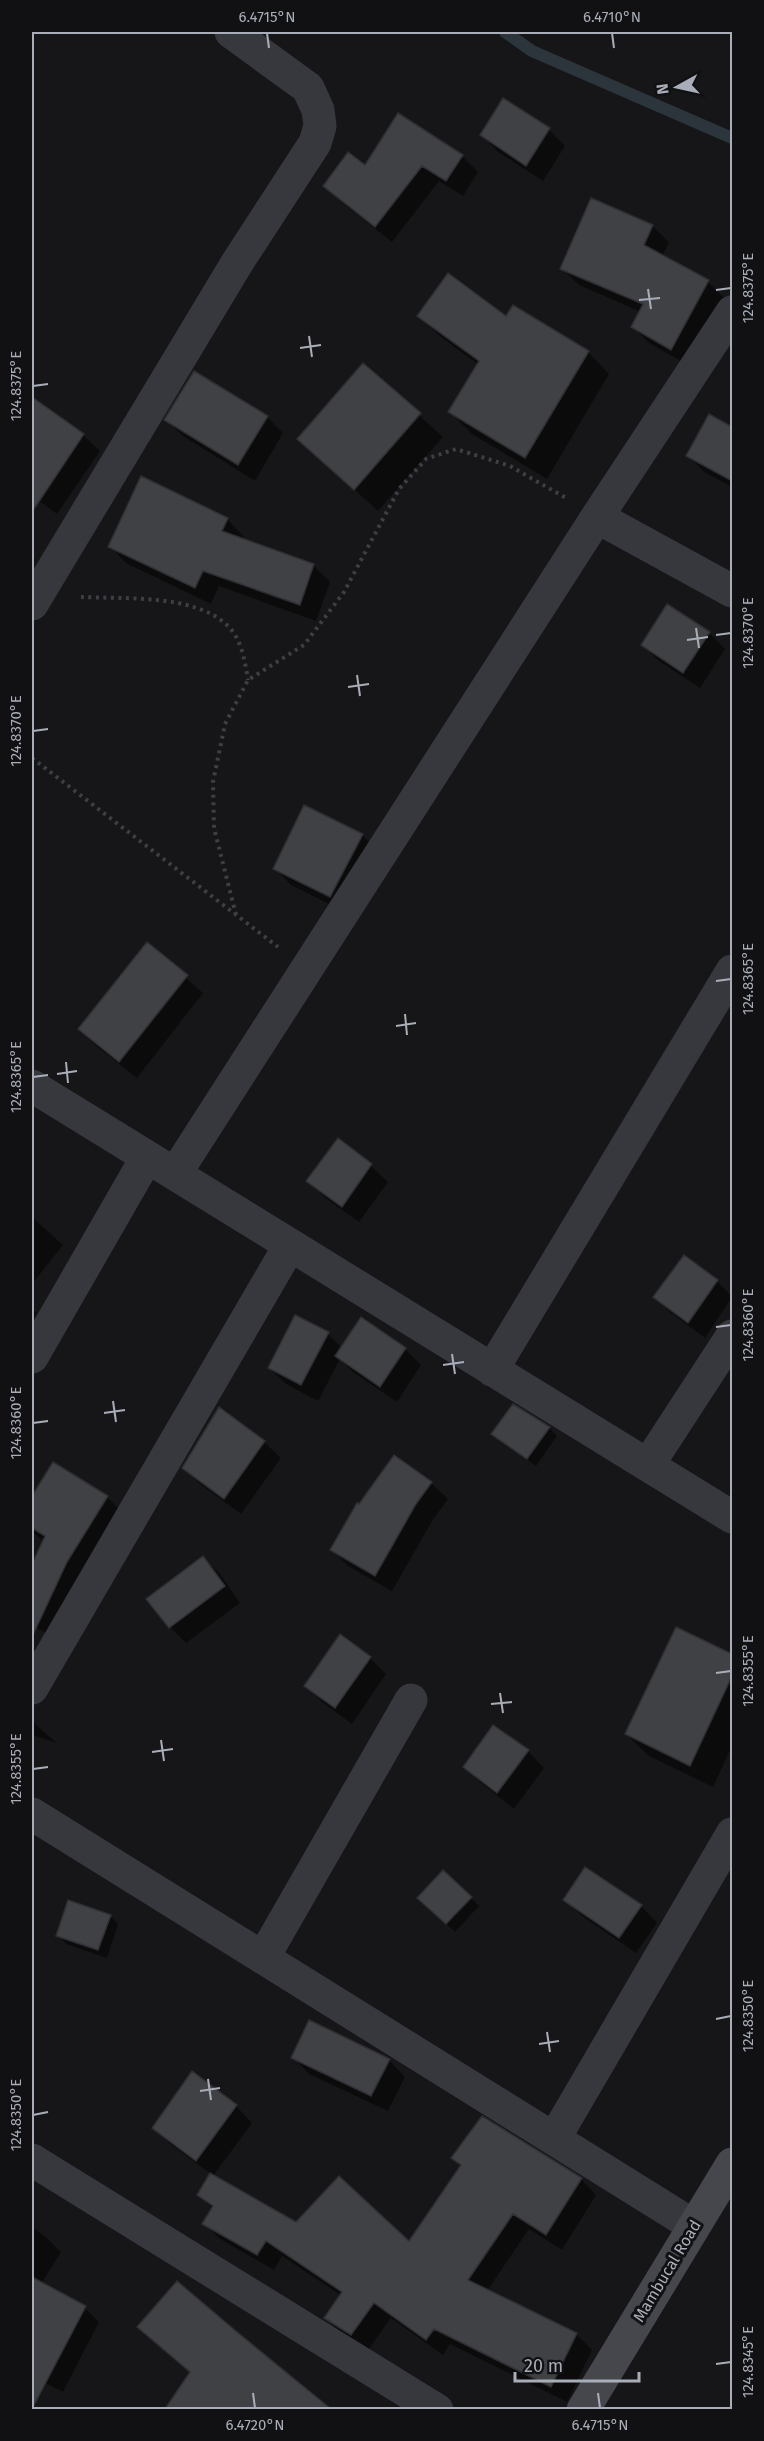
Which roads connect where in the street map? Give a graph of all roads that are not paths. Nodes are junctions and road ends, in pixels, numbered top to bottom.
1 (231, 32) edge
2 (732, 312) edge
3 (597, 517) junction
4 (732, 591) edge
5 (34, 600) edge
6 (732, 970) edge
7 (32, 1086) edge
8 (147, 1157) junction
9 (175, 1174) junction
10 (290, 1245) junction
11 (732, 1336) edge
12 (32, 1357) edge
13 (492, 1370) junction
14 (648, 1465) junction
15 (732, 1517) edge
16 (32, 1688) edge
17 (411, 1700) dead end
18 (32, 1814) edge
19 (732, 1834) edge
20 (263, 1958) junction
21 (554, 2139) junction
22 (32, 2160) edge
23 (732, 2164) edge
24 (694, 2226) junction
25 (437, 2409) edge
26 (583, 2409) edge

1 - 5 street
2 - 3 street
3 - 4 street
3 - 9 street
6 - 13 street
7 - 8 street
8 - 9 street
8 - 12 street
9 - 10 street
10 - 13 street
10 - 16 street
11 - 14 street
13 - 14 street
14 - 15 street
17 - 20 street
18 - 20 street
19 - 21 street
20 - 21 street
21 - 24 street
22 - 25 street
23 - 24 main road, Mambucal Road
24 - 26 main road, Mambucal Road

